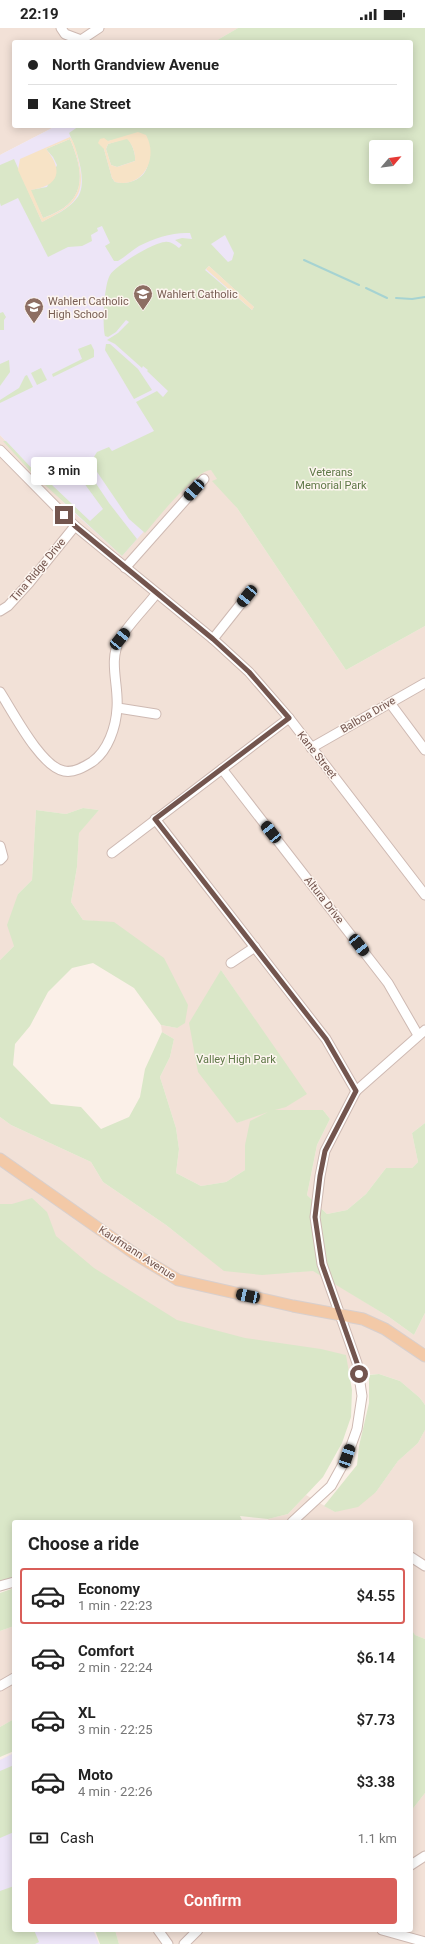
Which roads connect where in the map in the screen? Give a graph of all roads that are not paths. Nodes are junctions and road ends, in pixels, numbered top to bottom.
1 (61, 28) edge
2 (99, 28) edge
3 (0, 450) edge
4 (204, 479) dead end
5 (75, 526) junction
6 (125, 568) junction
7 (156, 594) junction
8 (247, 596) dead end
9 (0, 611) edge
10 (213, 639) junction
11 (425, 684) edge
12 (0, 692) edge
13 (390, 703) junction
14 (118, 708) junction
15 (156, 714) dead end
16 (289, 718) junction
17 (311, 748) junction
18 (425, 750) edge
19 (222, 769) junction
20 (155, 819) junction
21 (0, 846) edge
22 (112, 853) dead end
23 (0, 860) edge
24 (425, 895) edge
25 (255, 947) junction
26 (231, 963) dead end
27 (422, 1033) edge
28 (356, 1091) junction
29 (0, 1159) edge
30 (341, 1315) junction
31 (425, 1356) edge
32 (294, 1520) edge
33 (413, 1558) edge
34 (425, 1566) edge
35 (12, 1583) edge
36 (0, 1586) edge
37 (12, 1679) edge
38 (0, 1686) edge
39 (425, 1856) edge
40 (413, 1864) edge
41 (159, 1932) edge
42 (196, 1932) edge
43 (389, 1932) edge
44 (425, 1942) edge
45 (168, 1944) edge
46 (184, 1944) edge

1 - 2 street
3 - 5 street, Kane Street
4 - 6 street
5 - 6 street, Kane Street
5 - 9 street, Tina Ridge Drive
6 - 7 street, Kane Street
7 - 10 street, Kane Street
7 - 14 street
8 - 10 street
10 - 16 street, Kane Street
11 - 13 street, Balboa Drive
12 - 14 street
13 - 17 street, Balboa Drive
13 - 18 street
14 - 15 street
16 - 17 street, Kane Street
16 - 19 street
17 - 24 street, Kane Street
19 - 20 street
19 - 27 street, Altura Drive
20 - 22 street
20 - 25 street
21 - 23 street
25 - 26 street
25 - 28 street
27 - 28 street
28 - 30 street
29 - 30 main road, Kaufmann Avenue
30 - 31 main road, Kaufmann Avenue
30 - 32 street
33 - 34 street
35 - 36 street
37 - 38 street
39 - 40 street
41 - 45 street
42 - 46 street
43 - 44 street

